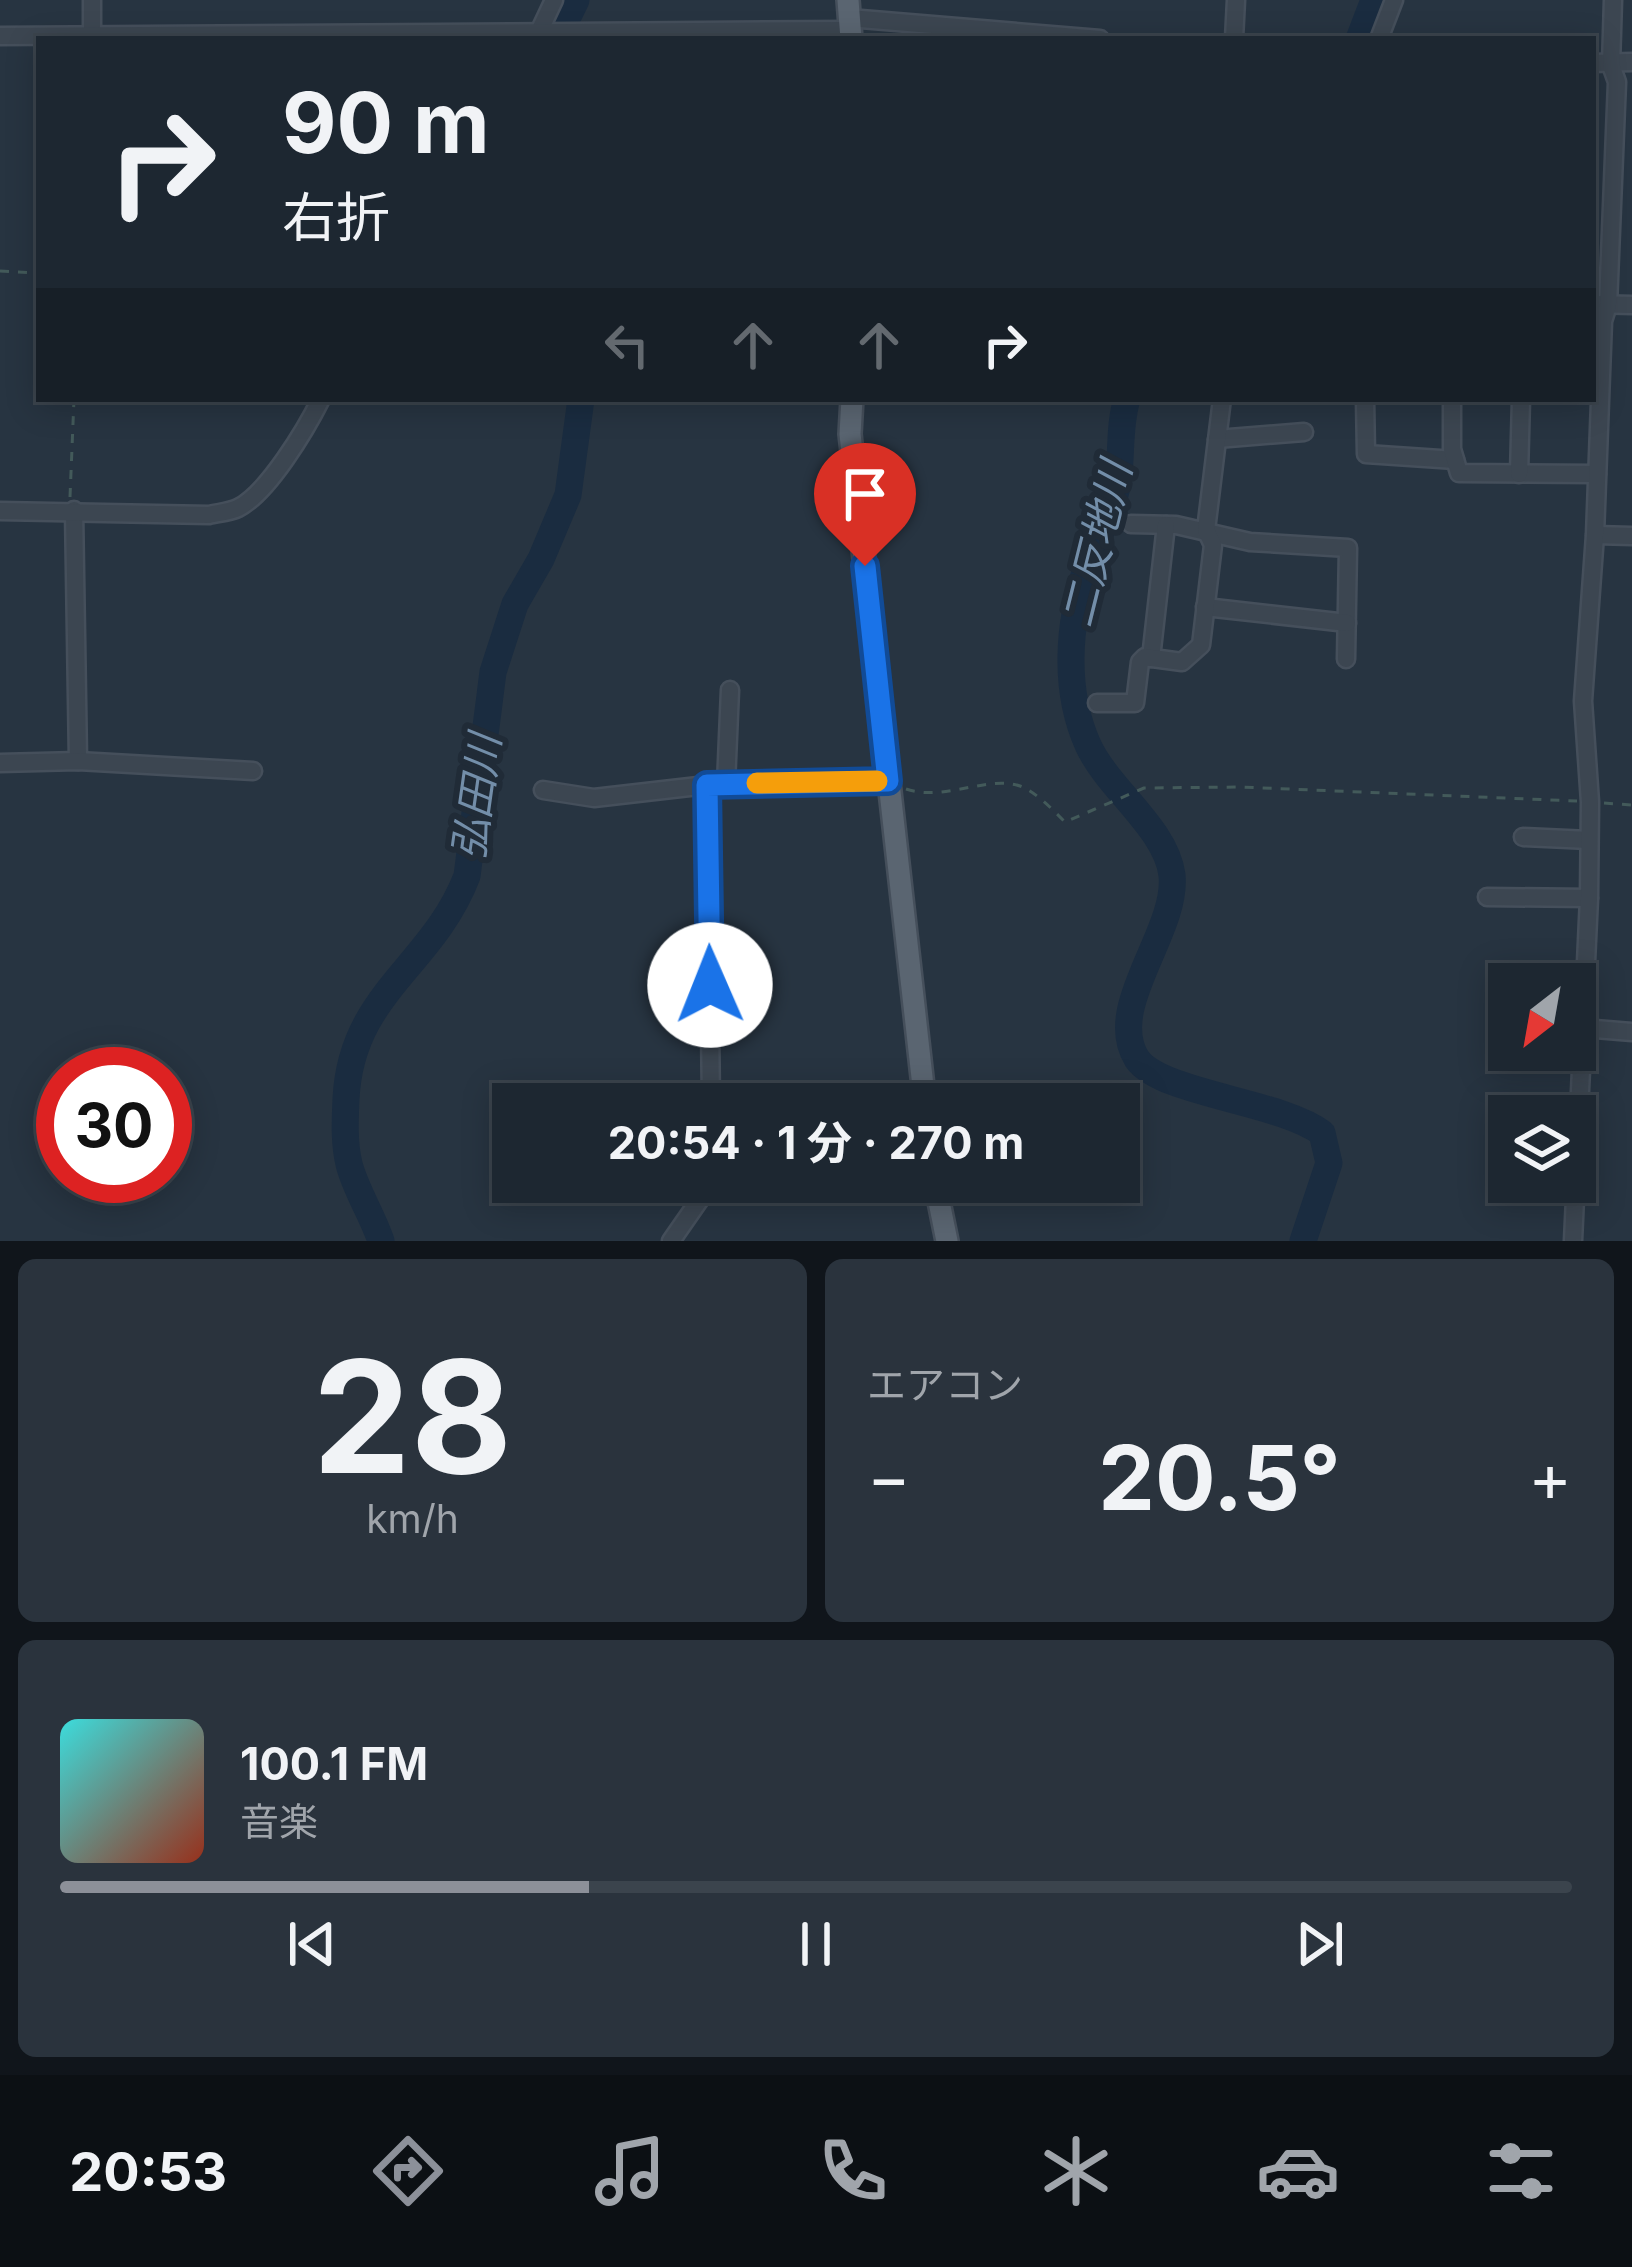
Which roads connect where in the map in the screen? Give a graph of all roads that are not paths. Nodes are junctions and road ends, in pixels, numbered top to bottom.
1 (92, 0) edge
2 (554, 0) edge
3 (1236, 0) edge
4 (1394, 0) edge
5 (1613, 0) edge
6 (850, 22) edge
7 (541, 32) junction
8 (92, 34) junction
9 (0, 35) edge
10 (311, 36) edge
11 (1056, 36) edge
12 (1234, 36) edge
13 (1380, 36) edge
14 (1632, 62) edge
15 (1602, 64) edge
16 (1602, 248) edge
17 (1601, 305) edge
18 (1632, 305) edge
19 (319, 402) edge
20 (852, 402) edge
21 (1222, 402) edge
22 (1366, 402) edge
23 (1452, 402) edge
24 (1521, 402) edge
25 (1304, 432) dead end
26 (1217, 439) junction
27 (1455, 460) junction
28 (1519, 474) junction
29 (1598, 474) junction
30 (72, 510) junction
31 (0, 511) edge
32 (1131, 524) dead end
33 (1166, 525) junction
34 (1205, 530) junction
35 (1595, 535) junction
36 (1632, 536) edge
37 (1205, 607) junction
38 (1347, 623) junction
39 (1151, 658) junction
40 (1346, 659) dead end
41 (730, 690) dead end
42 (1097, 703) dead end
43 (78, 761) junction
44 (0, 763) edge
45 (254, 771) dead end
46 (888, 781) junction
47 (717, 784) junction
48 (543, 790) dead end
49 (1523, 837) dead end
50 (1589, 840) junction
51 (1487, 897) dead end
52 (1589, 898) junction
53 (1586, 963) edge
54 (1596, 1029) edge
55 (1632, 1032) edge
56 (1581, 1071) edge
57 (711, 1083) edge
58 (922, 1083) edge
59 (697, 1203) edge
60 (939, 1203) edge
61 (670, 1241) edge
62 (946, 1241) edge
63 (1573, 1241) edge

1 - 8 street
2 - 7 street
3 - 12 street
4 - 13 street
5 - 15 street
6 - 7 street
6 - 11 street
7 - 10 street
8 - 9 street
8 - 10 street
14 - 15 street
15 - 16 street
16 - 17 street
17 - 18 street
17 - 29 street
19 - 30 street
20 - 46 main road
21 - 26 street
22 - 27 street
23 - 27 street
24 - 28 street
25 - 26 street
26 - 34 street
27 - 28 street
28 - 29 street
29 - 35 street
30 - 31 street
30 - 43 street
32 - 33 street
33 - 34 street
33 - 39 street
34 - 37 street
34 - 38 street
35 - 36 street
35 - 50 street
37 - 38 street
37 - 39 street
38 - 40 street
39 - 42 street
41 - 47 street
43 - 44 street
43 - 45 street
46 - 47 street
46 - 58 main road
47 - 48 street
47 - 57 street
49 - 50 street
50 - 52 street
51 - 52 street
52 - 53 street
54 - 55 street
56 - 63 street
59 - 61 street
60 - 62 main road

